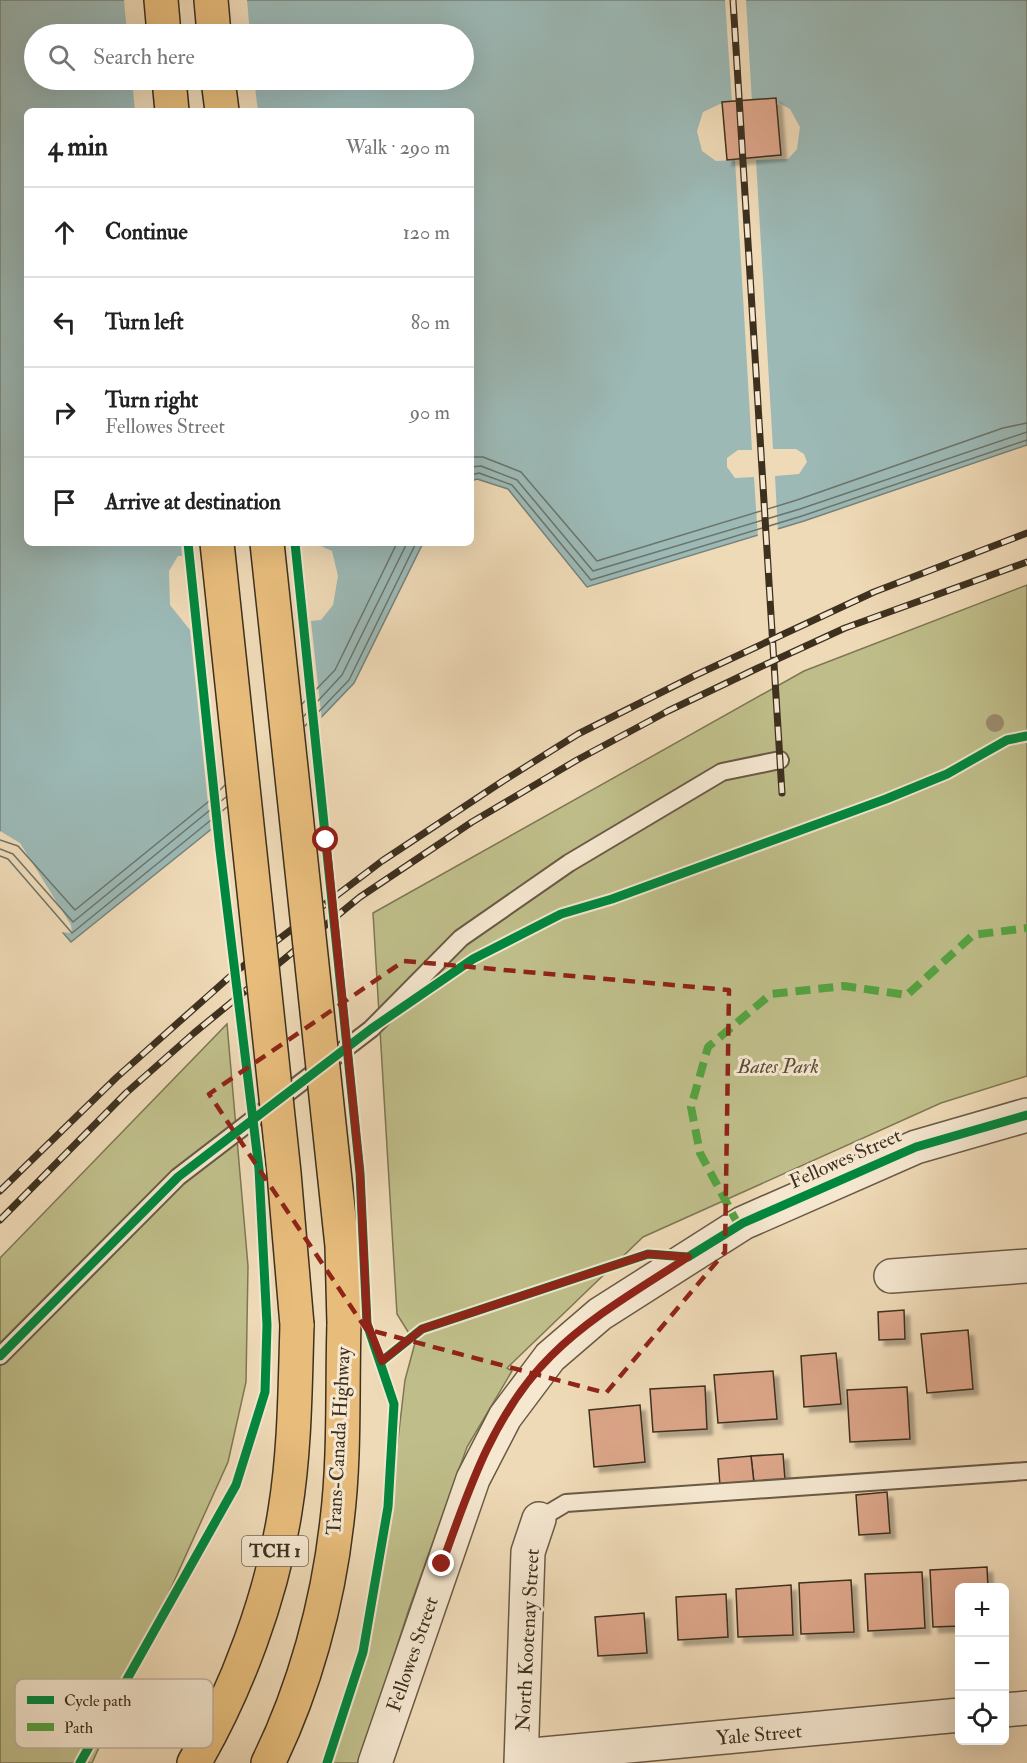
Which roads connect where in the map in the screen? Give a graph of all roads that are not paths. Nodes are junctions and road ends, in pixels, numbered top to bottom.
1 (161, 0) edge
2 (211, 0) edge
3 (163, 24) edge
4 (213, 24) edge
5 (170, 90) edge
6 (219, 90) edge
7 (172, 108) edge
8 (222, 108) edge
9 (217, 546) edge
10 (267, 546) edge
11 (780, 760) dead end
12 (1027, 1115) edge
13 (1027, 1266) edge
14 (891, 1276) dead end
15 (0, 1356) edge
16 (1027, 1471) edge
17 (539, 1519) joint
18 (1027, 1708) edge
19 (1009, 1710) edge
20 (955, 1716) edge
21 (213, 1724) edge
22 (201, 1748) edge
23 (522, 1759) edge
24 (194, 1763) edge
25 (268, 1763) edge
26 (375, 1763) edge

1 - 3 highway
2 - 4 highway
5 - 7 highway
6 - 8 highway
9 - 21 highway, TCH 1, bridge
10 - 25 highway, Trans-Canada Highway / TCH 1, bridge
11 - 15 lane
12 - 26 street, Fellowes Street
13 - 14 street
16 - 17 lane
17 - 23 street, North Kootenay Street
18 - 19 street
20 - 23 street, Yale Street
22 - 24 highway, TCH 1, bridge

